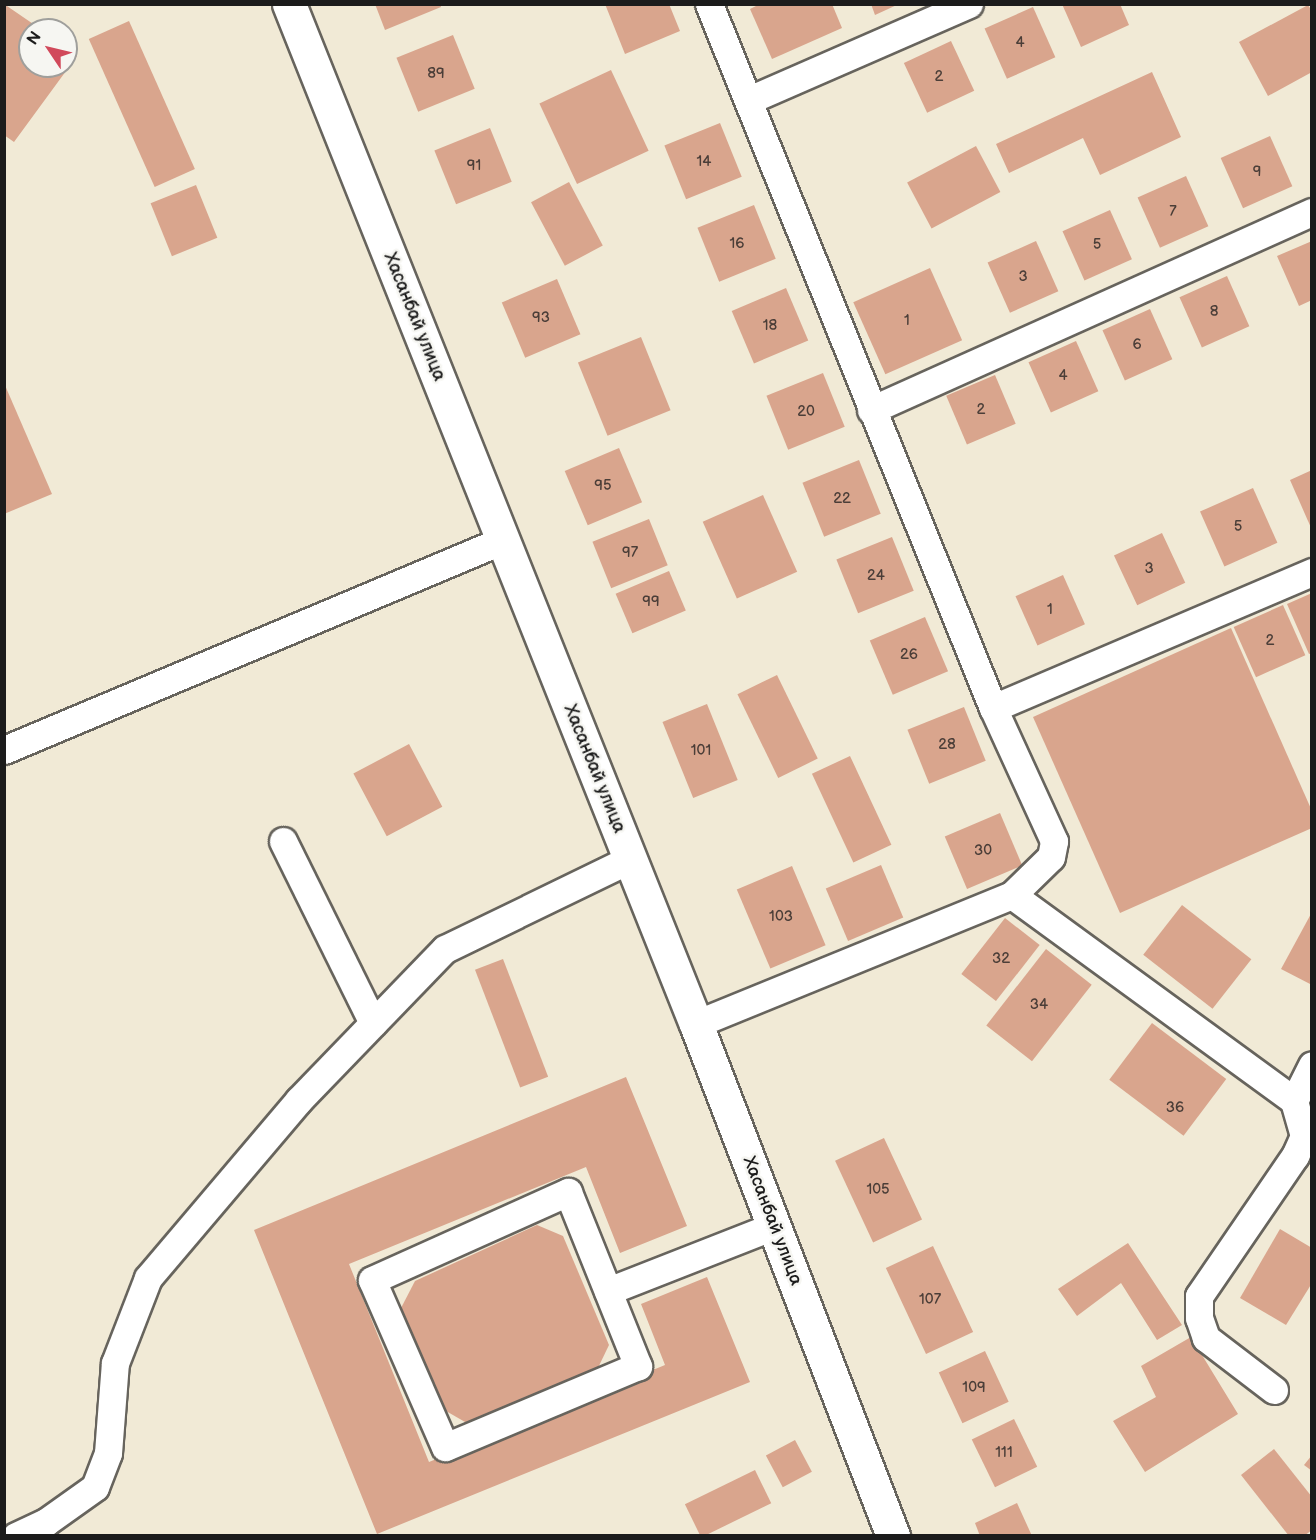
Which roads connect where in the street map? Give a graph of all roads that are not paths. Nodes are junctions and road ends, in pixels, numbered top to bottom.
1 (289, 4) edge
2 (709, 4) edge
3 (969, 4) edge
4 (749, 100) junction
5 (1311, 212) edge
6 (871, 410) junction
7 (502, 540) junction
8 (1311, 572) edge
9 (993, 708) junction
10 (4, 750) edge
11 (284, 841) dead end
12 (630, 859) junction
13 (1012, 895) junction
14 (373, 1023) junction
15 (696, 1024) junction
16 (1311, 1065) edge
17 (1294, 1101) junction
18 (774, 1226) junction
19 (608, 1291) junction
20 (1274, 1390) dead end
21 (16, 1536) edge
22 (893, 1536) edge

1 - 7 street, Хасанбай улица
2 - 4 street
3 - 4 street
4 - 6 street
5 - 6 street
6 - 9 street
7 - 10 street
7 - 12 street, Хасанбай улица
8 - 9 street
9 - 13 street
11 - 14 street
12 - 14 street
12 - 15 street, Хасанбай улица
13 - 15 street
13 - 17 street
14 - 21 street
15 - 18 street, Хасанбай улица
16 - 17 street
17 - 20 street
18 - 19 street
18 - 22 street, Хасанбай улица
19 - 19 street

